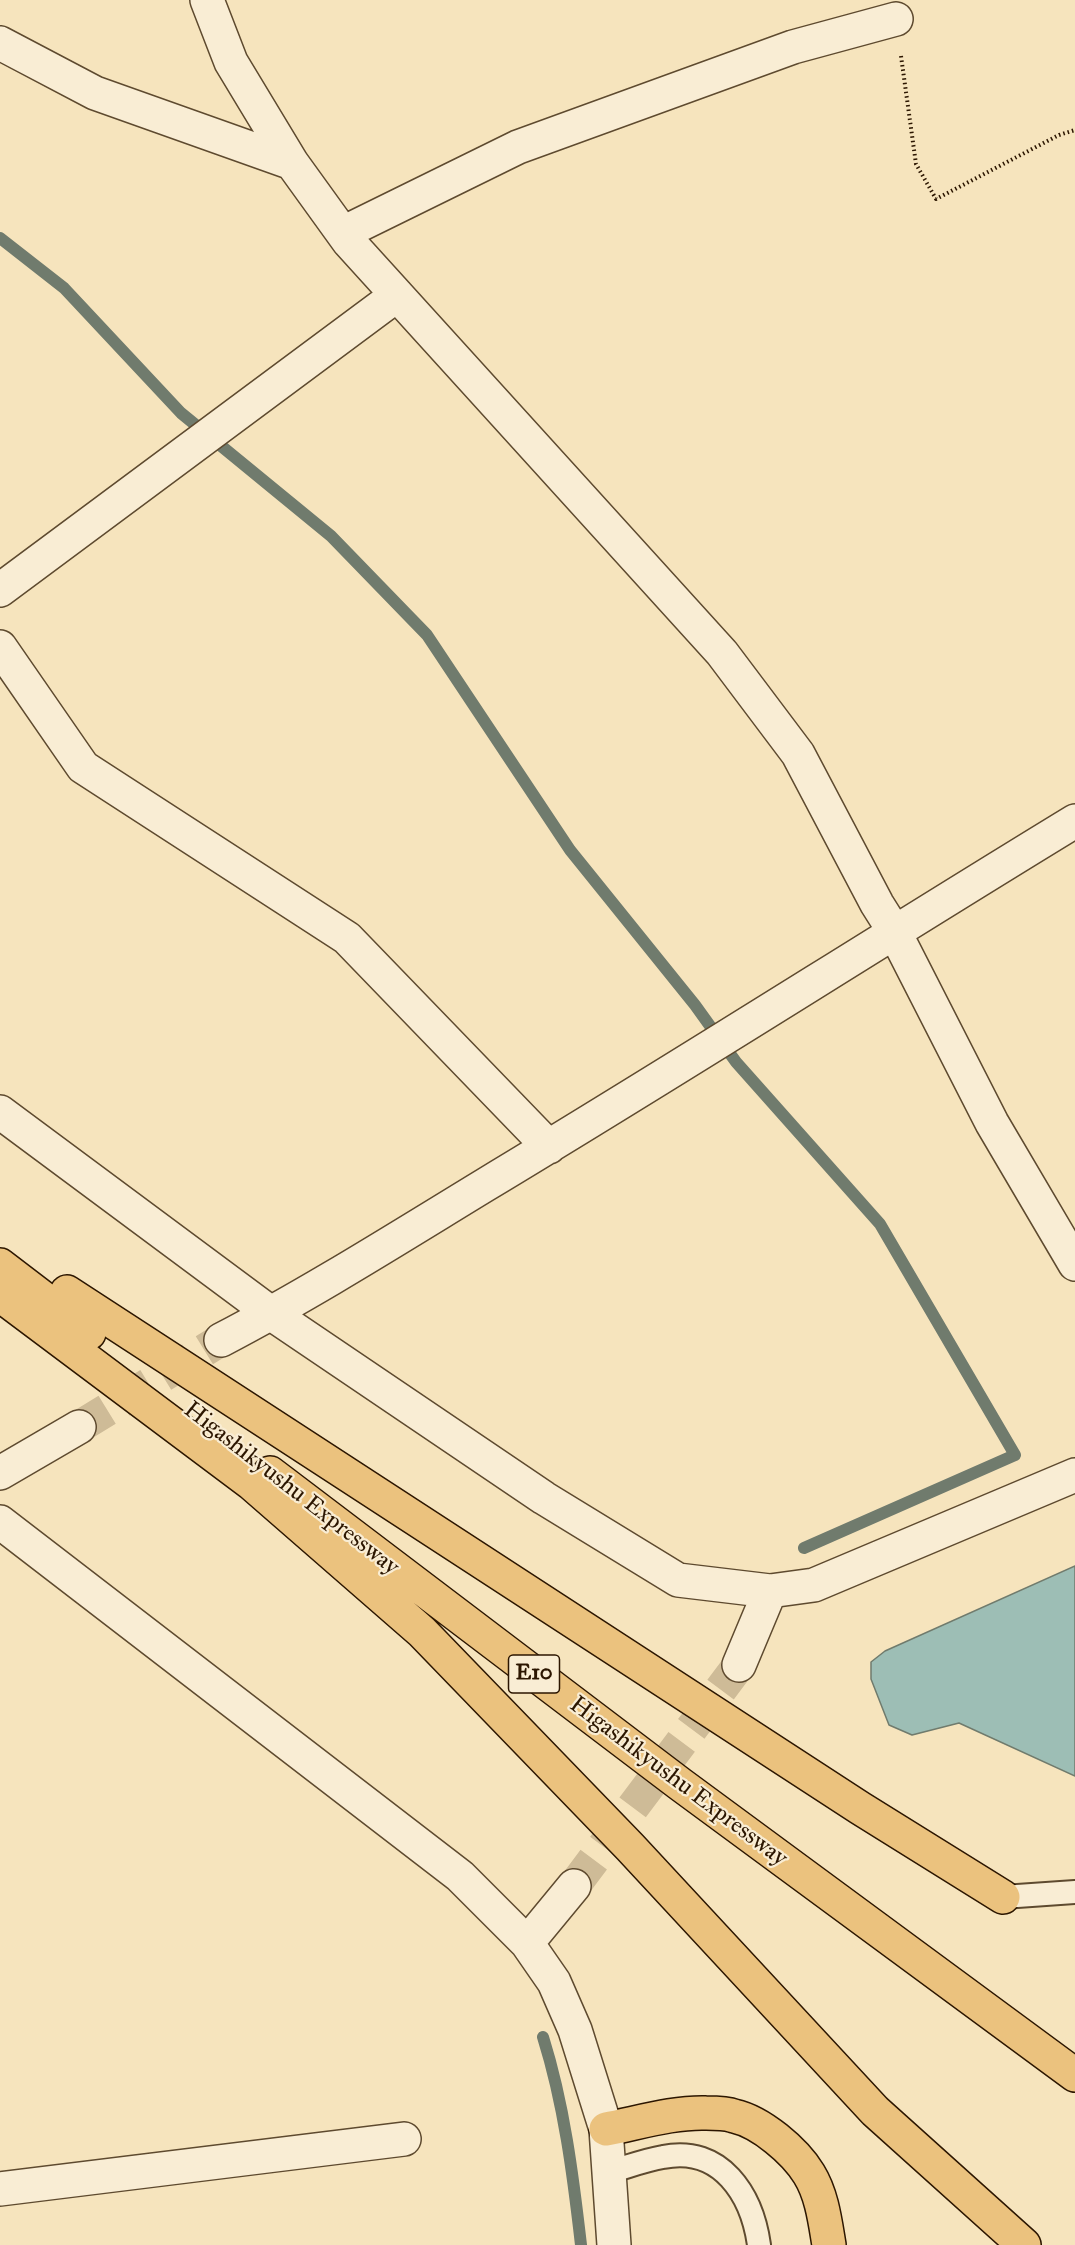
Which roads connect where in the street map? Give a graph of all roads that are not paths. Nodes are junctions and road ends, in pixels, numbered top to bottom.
1 (207, 0) edge
2 (896, 19) road end
3 (0, 43) edge
4 (292, 163) junction
5 (343, 233) junction
6 (397, 295) junction
7 (0, 590) edge
8 (0, 647) edge
9 (1075, 821) edge
10 (894, 931) junction
11 (0, 1112) edge
12 (549, 1147) junction
13 (0, 1249) edge
14 (1075, 1264) edge
15 (0, 1265) edge
16 (0, 1295) edge
17 (272, 1314) junction
18 (221, 1340) tunnel mouth
19 (80, 1427) tunnel mouth
20 (0, 1473) edge
21 (1075, 1475) edge
22 (0, 1522) edge
23 (770, 1591) junction
24 (740, 1665) tunnel mouth
25 (574, 1886) tunnel mouth
26 (1075, 1892) edge
27 (1004, 1897) joint
28 (527, 1943) junction
29 (1075, 2075) edge
30 (606, 2129) junction
31 (404, 2139) dead end
32 (609, 2172) junction
33 (0, 2189) edge
34 (614, 2245) edge
35 (759, 2245) edge
36 (829, 2245) edge
37 (1023, 2245) edge

1 - 4 street
2 - 5 street
3 - 4 street
4 - 5 street
5 - 6 street
6 - 7 street
6 - 10 street
8 - 12 street
9 - 10 street
10 - 12 street
10 - 14 street
11 - 17 street
12 - 17 street
13 - 27 highway
15 - 29 highway, Higashikyushu Expressway / E10
16 - 37 highway
17 - 18 street
17 - 23 street
19 - 20 street
21 - 23 street
22 - 28 street
23 - 24 street
25 - 28 street
26 - 27 lane
28 - 30 street
30 - 32 street
30 - 36 highway
31 - 33 street
32 - 34 street
32 - 35 lane

